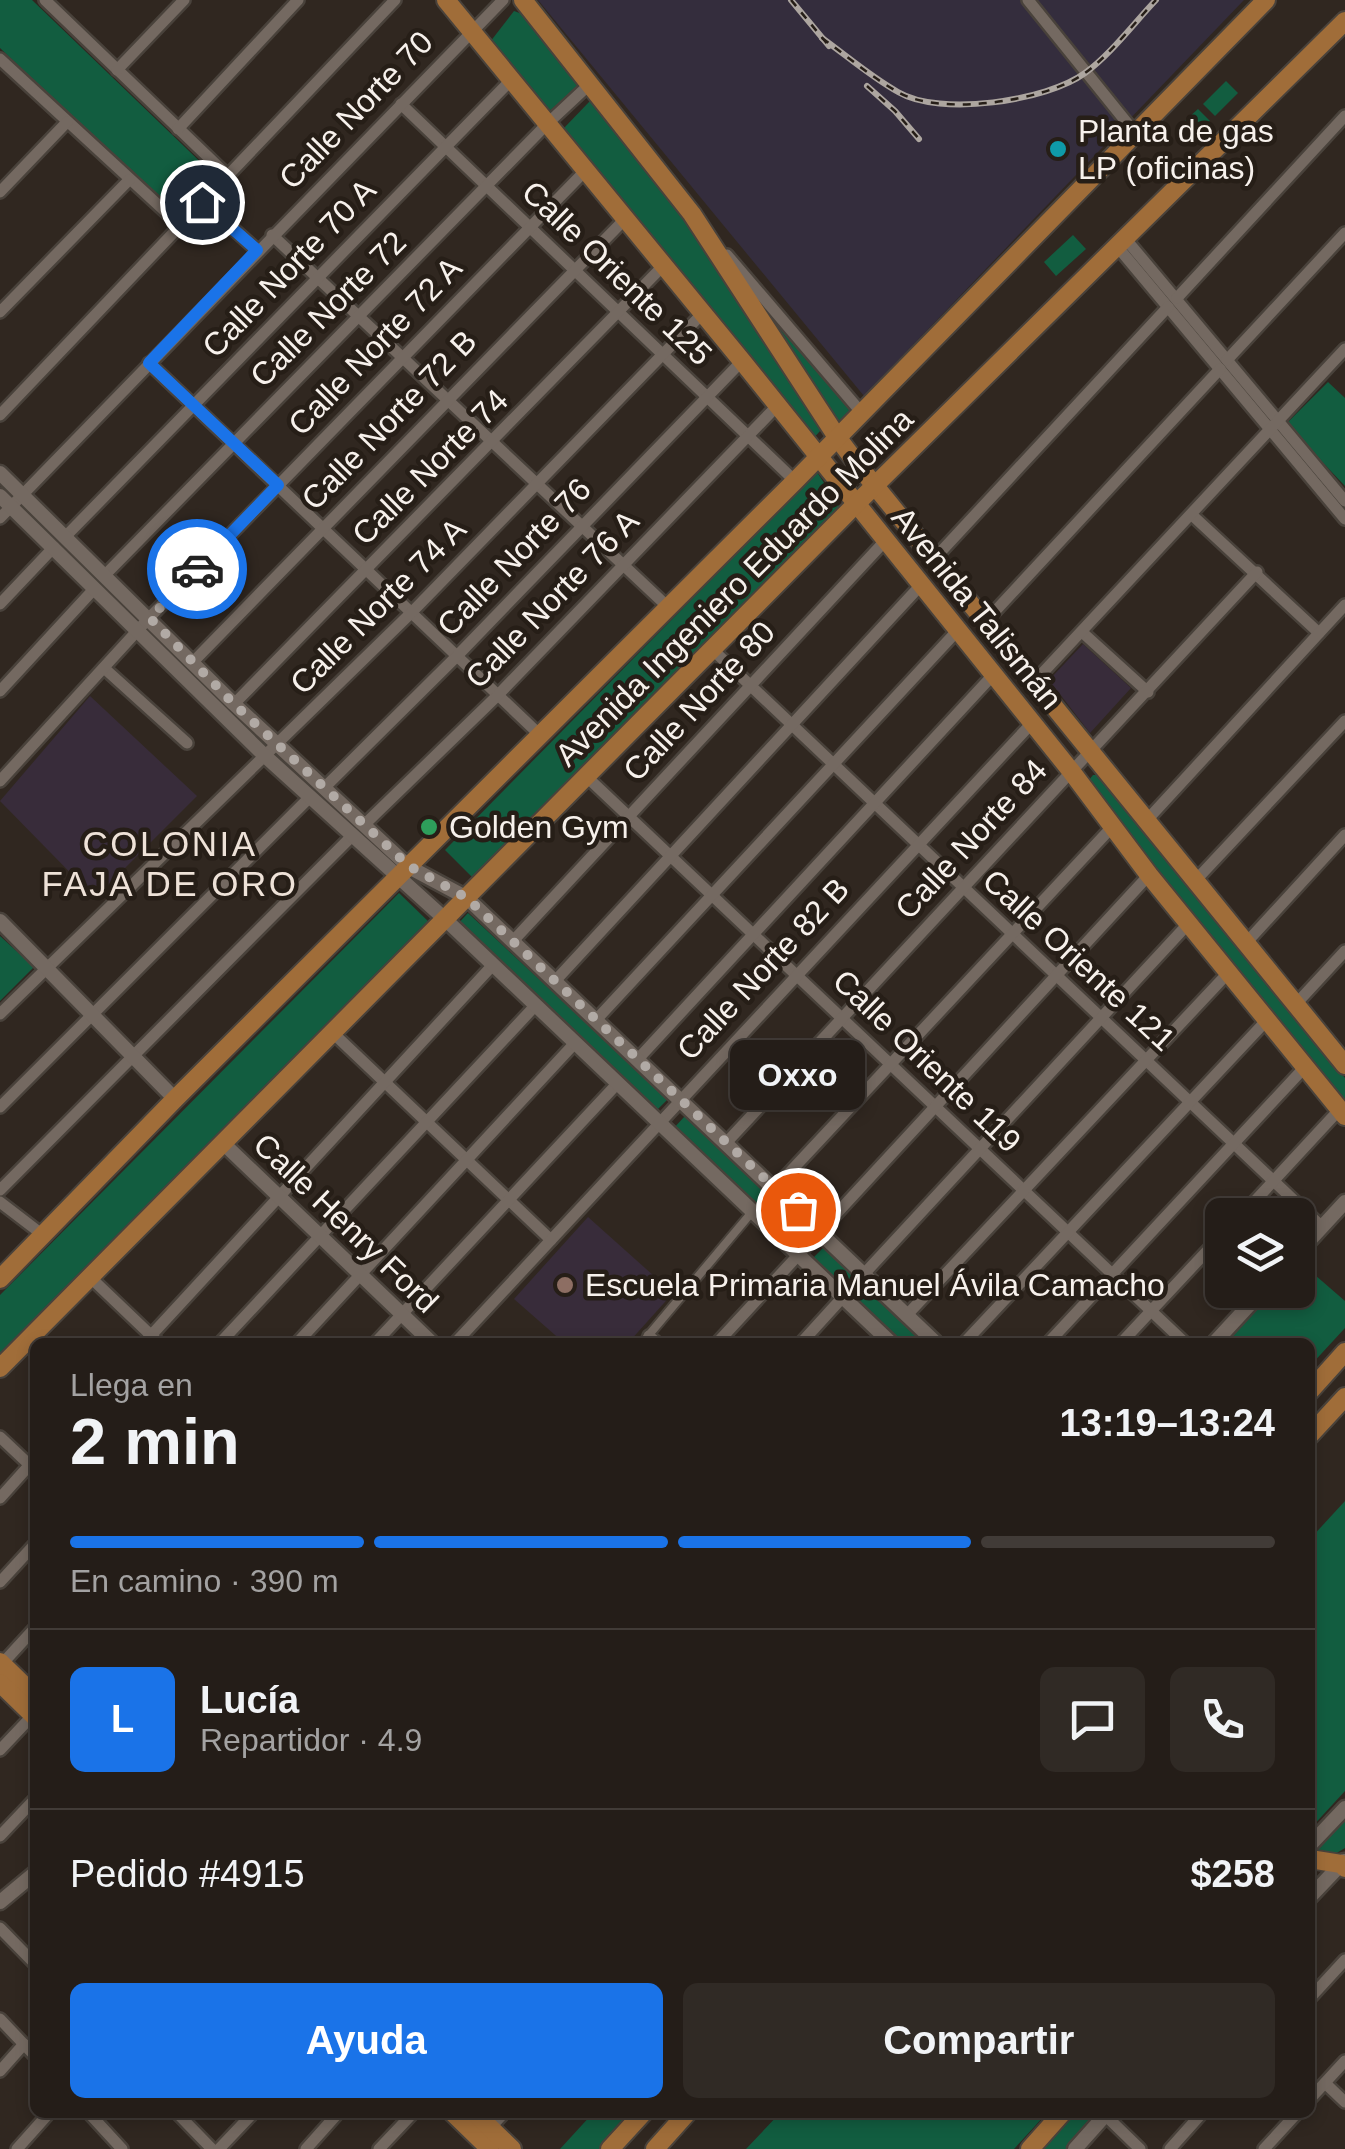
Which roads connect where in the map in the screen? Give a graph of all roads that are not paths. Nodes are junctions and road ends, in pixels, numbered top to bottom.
1 (45, 0) edge
2 (68, 0) edge
3 (184, 0) edge
4 (298, 0) edge
5 (395, 0) edge
6 (446, 0) edge
7 (503, 0) edge
8 (522, 0) edge
9 (1028, 0) edge
10 (1266, 0) edge
11 (57, 11) junction
12 (1345, 21) edge
13 (472, 31) junction
14 (2, 66) edge
15 (117, 70) junction
16 (511, 80) junction
17 (591, 83) junction
18 (401, 104) junction
19 (1345, 116) edge
20 (68, 122) junction
21 (547, 124) junction
22 (178, 128) junction
23 (1136, 134) junction
24 (444, 147) junction
25 (586, 170) junction
26 (228, 176) junction
27 (128, 180) junction
28 (486, 187) junction
29 (0, 192) edge
30 (202, 202) junction
31 (692, 214) junction
32 (626, 218) junction
33 (180, 225) junction
34 (529, 227) junction
35 (1345, 232) edge
36 (272, 234) junction
37 (1120, 241) junction
38 (257, 250) junction
39 (663, 266) junction
40 (574, 271) junction
41 (317, 276) junction
42 (1173, 303) junction
43 (0, 312) edge
44 (618, 312) junction
45 (702, 314) junction
46 (360, 316) junction
47 (1345, 349) edge
48 (662, 354) junction
49 (403, 357) junction
50 (742, 361) junction
51 (149, 363) junction
52 (1223, 364) junction
53 (707, 397) junction
54 (448, 400) junction
55 (194, 406) junction
56 (776, 408) junction
57 (861, 412) junction
58 (0, 414) edge
59 (1274, 424) junction
60 (748, 436) junction
61 (837, 438) junction
62 (234, 443) junction
63 (493, 443) junction
64 (818, 458) junction
65 (858, 465) junction
66 (0, 473) edge
67 (795, 481) junction
68 (837, 481) junction
69 (278, 485) junction
70 (538, 485) junction
71 (876, 486) junction
72 (23, 494) junction
73 (1345, 501) edge
74 (855, 505) junction
75 (4, 507) edge
76 (1192, 515) junction
77 (1345, 519) edge
78 (582, 526) junction
79 (324, 527) junction
80 (60, 542) junction
81 (884, 542) junction
82 (935, 558) junction
83 (622, 566) junction
84 (368, 569) junction
85 (1257, 572) junction
86 (100, 582) junction
87 (920, 586) junction
88 (0, 604) edge
89 (1345, 606) edge
90 (668, 608) junction
91 (412, 612) junction
92 (150, 618) junction
93 (986, 621) junction
94 (138, 630) junction
95 (957, 630) junction
96 (1082, 632) junction
97 (1319, 633) junction
98 (713, 650) junction
99 (457, 656) junction
100 (192, 662) junction
101 (104, 668) junction
102 (993, 675) junction
103 (1034, 681) junction
104 (750, 687) junction
105 (0, 692) edge
106 (1148, 692) junction
107 (498, 696) junction
108 (234, 704) junction
109 (1345, 721) edge
110 (1032, 723) junction
111 (792, 726) junction
112 (542, 736) junction
113 (187, 743) dead end
114 (278, 745) junction
115 (1090, 752) junction
116 (265, 756) junction
117 (833, 765) junction
118 (1071, 772) junction
119 (588, 778) junction
120 (0, 781) edge
121 (324, 788) junction
122 (310, 797) junction
123 (875, 804) junction
124 (629, 817) junction
125 (1148, 819) junction
126 (364, 825) junction
127 (1113, 826) junction
128 (1345, 835) edge
129 (352, 836) junction
130 (916, 844) junction
131 (671, 856) junction
132 (404, 872) junction
133 (1148, 875) junction
134 (1196, 880) junction
135 (965, 889) junction
136 (712, 896) junction
137 (467, 898) junction
138 (446, 920) junction
139 (0, 921) edge
140 (1188, 924) junction
141 (754, 935) junction
142 (1013, 935) junction
143 (513, 941) junction
144 (1246, 943) junction
145 (1345, 951) edge
146 (492, 966) junction
147 (46, 968) junction
148 (1228, 974) junction
149 (797, 976) junction
150 (1055, 976) junction
151 (556, 980) junction
152 (1296, 1004) junction
153 (534, 1006) junction
154 (0, 1014) edge
155 (92, 1014) junction
156 (842, 1018) junction
157 (1100, 1018) junction
158 (596, 1020) junction
159 (1266, 1021) junction
160 (334, 1033) junction
161 (574, 1044) junction
162 (132, 1056) junction
163 (638, 1059) junction
164 (1145, 1061) junction
165 (1345, 1065) edge
166 (891, 1066) junction
167 (1304, 1068) junction
168 (385, 1082) junction
169 (616, 1085) junction
170 (175, 1099) junction
171 (680, 1100) junction
172 (1189, 1101) junction
173 (0, 1106) edge
174 (934, 1107) junction
175 (1342, 1113) edge
176 (426, 1121) junction
177 (657, 1123) junction
178 (223, 1143) junction
179 (1232, 1143) junction
180 (726, 1144) junction
181 (979, 1150) junction
182 (468, 1160) junction
183 (1274, 1181) junction
184 (775, 1188) junction
185 (0, 1190) edge
186 (1024, 1192) junction
187 (279, 1197) junction
188 (1258, 1198) edge
189 (509, 1200) junction
190 (0, 1202) edge
191 (1345, 1202) edge
192 (752, 1212) junction
193 (1322, 1226) junction
194 (820, 1231) junction
195 (1068, 1234) junction
196 (1315, 1234) edge
197 (43, 1235) junction
198 (319, 1236) junction
199 (551, 1240) junction
200 (1205, 1253) edge
201 (798, 1255) junction
202 (864, 1274) junction
203 (361, 1275) junction
204 (1112, 1276) junction
205 (91, 1278) junction
206 (0, 1279) edge
207 (842, 1298) junction
208 (1247, 1308) edge
209 (1150, 1312) junction
210 (402, 1314) junction
211 (906, 1316) junction
212 (30, 1338) edge
213 (30, 1338) edge
214 (150, 1338) edge
215 (154, 1338) edge
216 (224, 1338) edge
217 (302, 1338) edge
218 (380, 1338) edge
219 (427, 1338) edge
220 (460, 1338) edge
221 (651, 1338) edge
222 (722, 1338) edge
223 (806, 1338) edge
224 (884, 1338) edge
225 (930, 1338) edge
226 (969, 1338) edge
227 (1053, 1338) edge
228 (1126, 1338) edge
229 (1179, 1338) edge
230 (1220, 1338) edge
231 (1345, 1352) edge
232 (0, 1368) edge
233 (1315, 1385) edge
234 (1345, 1397) edge
235 (1315, 1430) edge
236 (0, 1436) edge
237 (30, 1461) edge
238 (30, 1467) edge
239 (0, 1498) edge
240 (30, 1549) edge
241 (0, 1582) edge
242 (30, 1634) edge
243 (1, 1670) edge
244 (30, 1704) edge
245 (30, 1714) edge
246 (0, 1750) edge
247 (30, 1804) edge
248 (1345, 1808) edge
249 (0, 1836) edge
250 (1315, 1841) edge
251 (1315, 1860) edge
252 (1344, 1864) edge
253 (30, 1877) edge
254 (1315, 1892) edge
255 (0, 1902) edge
256 (0, 1928) edge
257 (30, 1959) edge
258 (1345, 1960) edge
259 (1315, 1993) edge
260 (0, 2020) edge
261 (24, 2044) junction
262 (30, 2051) edge
263 (1345, 2061) edge
264 (0, 2070) edge
265 (1325, 2083) junction
266 (1315, 2094) edge
267 (1345, 2102) edge
268 (45, 2118) edge
269 (93, 2118) edge
270 (182, 2118) edge
271 (248, 2118) edge
272 (334, 2118) edge
273 (408, 2118) edge
274 (458, 2118) edge
275 (476, 2118) edge
276 (501, 2118) edge
277 (638, 2118) edge
278 (683, 2118) edge
279 (1058, 2118) edge
280 (1104, 2118) edge
281 (1111, 2118) edge
282 (1198, 2118) edge
283 (1292, 2118) edge
284 (483, 2142) edge
285 (114, 2146) edge
286 (1078, 2148) edge
287 (17, 2149) edge
288 (212, 2149) edge
289 (220, 2149) edge
290 (306, 2149) edge
291 (380, 2149) edge
292 (512, 2149) edge
293 (610, 2149) edge
294 (655, 2149) edge
295 (1030, 2149) edge
296 (1140, 2149) edge
297 (1170, 2149) edge
298 (1264, 2149) edge

1 - 11 street
2 - 11 street
3 - 15 street
4 - 22 street
5 - 26 street
6 - 13 main road, Avenida Talismán
7 - 13 street, Calle Norte 70
8 - 17 main road, Avenida Talismán
9 - 23 street
10 - 23 main road, Avenida Ingeniero Eduardo Molina
11 - 15 street
12 - 37 main road, Avenida Ingeniero Eduardo Molina
13 - 16 main road, Avenida Talismán
13 - 18 street, Calle Norte 70
14 - 20 street
15 - 22 street
16 - 21 main road, Avenida Talismán
16 - 24 street, Calle Norte 70 A
17 - 21 street, Calle Norte 72
17 - 31 main road, Avenida Talismán
18 - 24 street, Calle Oriente 125
18 - 36 street, Calle Norte 70
19 - 42 street
20 - 27 street
20 - 29 street
21 - 25 main road, Avenida Talismán
21 - 28 street, Calle Norte 72
22 - 26 street
23 - 57 main road, Avenida Ingeniero Eduardo Molina
24 - 28 street, Calle Oriente 125
24 - 41 street, Calle Norte 70 A
25 - 32 main road, Avenida Talismán
25 - 34 street, Calle Norte 72 A
26 - 30 street
27 - 33 street
27 - 43 street
28 - 34 street, Calle Oriente 125
28 - 46 street, Calle Norte 72
30 - 33 street
30 - 38 street
31 - 57 street, Avenida Talismán
31 - 61 main road, Avenida Talismán
32 - 39 main road, Avenida Talismán
32 - 40 street, Calle Norte 72 B
33 - 58 street
34 - 40 street, Calle Oriente 125
34 - 49 street, Calle Norte 72 A
35 - 52 street
36 - 38 street, Calle Norte 70
36 - 41 street
37 - 42 street
37 - 71 main road, Avenida Ingeniero Eduardo Molina
38 - 51 street, Calle Norte 70
39 - 44 street, Calle Norte 74
39 - 45 main road, Avenida Talismán
40 - 44 street, Calle Oriente 125
40 - 54 street, Calle Norte 72 B
41 - 46 street
41 - 55 street, Calle Norte 70 A
42 - 52 street
42 - 82 street
44 - 48 street, Calle Oriente 125
44 - 63 street, Calle Norte 74
45 - 48 street, Calle Norte 74 A
45 - 50 main road, Avenida Talismán
46 - 49 street
46 - 62 street, Calle Norte 72
47 - 59 street
48 - 53 street, Calle Oriente 125
48 - 70 street, Calle Norte 74 A
49 - 54 street
49 - 69 street, Calle Norte 72 A
50 - 53 street, Calle Norte 76
50 - 56 main road, Avenida Talismán
51 - 55 street
51 - 72 street, Calle Norte 70
52 - 59 street
52 - 93 street
53 - 60 street, Calle Oriente 125
53 - 78 street, Calle Norte 76
54 - 63 street
54 - 79 street, Calle Norte 72 B
55 - 62 street
55 - 80 street, Calle Norte 70 A
56 - 60 street, Calle Norte 76 A
56 - 64 main road, Avenida Talismán
57 - 61 main road, Avenida Ingeniero Eduardo Molina
59 - 73 street
59 - 76 street
59 - 77 street
60 - 67 street, Calle Oriente 125
60 - 83 street, Calle Norte 76 A
61 - 64 main road, Avenida Ingeniero Eduardo Molina
61 - 65 main road, Avenida Talismán
62 - 69 street
62 - 86 street, Calle Norte 72
63 - 70 street
63 - 84 street, Calle Norte 74
64 - 67 main road, Avenida Ingeniero Eduardo Molina
64 - 68 main road, Avenida Talismán
65 - 68 main road
65 - 71 main road, Avenida Talismán
66 - 72 street
67 - 90 main road, Avenida Ingeniero Eduardo Molina
68 - 74 main road, Avenida Talismán
69 - 79 street
69 - 92 street, Calle Norte 72 A
70 - 78 street
70 - 91 street, Calle Norte 74 A
71 - 74 main road, Avenida Ingeniero Eduardo Molina
71 - 82 main road, Avenida Talismán
72 - 75 street, Calle Norte 70
72 - 80 street
74 - 81 main road, Avenida Talismán
74 - 98 main road, Avenida Ingeniero Eduardo Molina
75 - 80 street
76 - 85 street
76 - 96 street
78 - 83 street
78 - 99 street, Calle Norte 76
79 - 84 street
79 - 100 street, Calle Norte 72 B
80 - 86 street
80 - 88 street, Calle Norte 70 A
81 - 87 main road, Avenida Talismán
81 - 104 street, Calle Norte 80
82 - 93 main road, Avenida Talismán
83 - 90 street
83 - 107 street, Calle Norte 76 A
84 - 91 street
84 - 108 street, Calle Norte 74
85 - 97 street
85 - 106 street, Calle Norte 84
86 - 92 street
86 - 94 street
86 - 105 street, Calle Norte 72
87 - 95 main road, Avenida Talismán
87 - 111 street
89 - 97 street
90 - 112 main road, Avenida Ingeniero Eduardo Molina
91 - 99 street
91 - 114 street, Calle Norte 74 A
92 - 94 street, Calle Norte 72 A
92 - 100 street
93 - 103 main road, Avenida Talismán
94 - 101 street, Calle Norte 72 A
94 - 116 street
95 - 102 main road, Avenida Talismán
95 - 117 street
96 - 103 street
96 - 106 street
97 - 125 street
98 - 104 street, Calle Oriente 121
98 - 119 main road, Avenida Ingeniero Eduardo Molina
99 - 107 street
99 - 121 street, Calle Norte 76
100 - 108 street
101 - 113 street
101 - 120 street, Calle Norte 72 A
102 - 110 main road, Avenida Talismán
102 - 123 street
103 - 115 main road, Avenida Talismán
104 - 111 street, Calle Oriente 121
104 - 124 street, Calle Norte 80
106 - 115 street, Calle Norte 84
107 - 112 street
107 - 126 street, Calle Norte 76 A
108 - 114 street
109 - 134 street
110 - 118 main road, Avenida Talismán
110 - 130 street, Calle Norte 82 B
111 - 117 street, Calle Oriente 121
111 - 131 street
112 - 132 main road, Avenida Ingeniero Eduardo Molina
114 - 116 street, Calle Norte 74 A
114 - 121 street
115 - 118 street, Calle Norte 84
115 - 125 main road, Avenida Talismán
116 - 122 street
116 - 147 street, Calle Norte 74 A
117 - 123 street, Calle Oriente 121
117 - 136 street
118 - 127 main road, Avenida Talismán
118 - 135 street, Calle Norte 84
119 - 124 street, Calle Oriente 119
119 - 137 main road, Avenida Ingeniero Eduardo Molina
121 - 126 street
122 - 129 street
122 - 155 street
123 - 130 street, Calle Oriente 121
123 - 141 street
124 - 131 street, Calle Oriente 119
124 - 143 street, Calle Norte 80
125 - 134 main road, Avenida Talismán
126 - 132 street
127 - 133 main road, Avenida Talismán
127 - 142 street
128 - 144 street
129 - 132 street
129 - 162 street
130 - 135 street, Calle Oriente 121
130 - 149 street, Calle Norte 82 B
131 - 136 street, Calle Oriente 119
131 - 151 street
132 - 137 street
132 - 138 street
132 - 170 main road, Avenida Ingeniero Eduardo Molina
133 - 140 main road, Avenida Talismán
133 - 150 street
134 - 144 main road, Avenida Talismán
135 - 142 street, Calle Oriente 121
135 - 156 street, Calle Norte 84
136 - 141 street, Calle Oriente 119
136 - 158 street
137 - 138 main road, Avenida Ingeniero Eduardo Molina
137 - 143 street
138 - 146 street
138 - 160 main road, Avenida Ingeniero Eduardo Molina
139 - 147 street
140 - 148 main road, Avenida Talismán
140 - 157 street
141 - 149 street, Calle Oriente 119
141 - 163 street
142 - 150 street, Calle Oriente 121
142 - 166 street
143 - 151 street
144 - 152 main road, Avenida Talismán
145 - 152 street
146 - 153 street
146 - 168 street
147 - 154 street, Calle Norte 74 A
147 - 155 street
148 - 159 main road, Avenida Talismán
148 - 164 street
149 - 156 street, Calle Oriente 119
149 - 171 street, Calle Norte 82 B
150 - 157 street, Calle Oriente 121
150 - 174 street
151 - 158 street
152 - 165 main road, Avenida Talismán
153 - 161 street
153 - 176 street
155 - 162 street
155 - 173 street
156 - 166 street, Calle Oriente 119
156 - 180 street, Calle Norte 84
157 - 164 street, Calle Oriente 121
157 - 181 street
158 - 163 street
159 - 167 main road, Avenida Talismán
159 - 172 street
160 - 168 street
160 - 178 main road, Avenida Ingeniero Eduardo Molina
161 - 169 street
161 - 182 street
162 - 170 street
162 - 185 street
163 - 171 street
164 - 172 street, Calle Oriente 121
164 - 186 street
166 - 174 street, Calle Oriente 119
166 - 184 street
167 - 175 main road, Avenida Talismán
167 - 179 street
168 - 176 street
168 - 187 street
169 - 177 street
169 - 189 street
170 - 197 main road, Avenida Ingeniero Eduardo Molina
171 - 177 street, Calle Norte 82 B
171 - 180 street
172 - 179 street, Calle Oriente 121
172 - 195 street
174 - 181 street, Calle Oriente 119
174 - 194 street
175 - 183 street
176 - 182 street
176 - 198 street
177 - 192 street
177 - 199 street, Calle Norte 82 B
178 - 187 street, Calle Henry Ford
178 - 205 main road, Avenida Ingeniero Eduardo Molina
179 - 183 street, Calle Oriente 121
179 - 204 street
180 - 184 street
181 - 186 street, Calle Oriente 119
181 - 202 street
182 - 189 street
182 - 203 street
183 - 188 street
183 - 193 street, Calle Oriente 121
184 - 194 street
186 - 195 street, Calle Oriente 119
186 - 211 street
187 - 198 street, Calle Henry Ford
187 - 215 street
189 - 199 street
189 - 210 street
190 - 197 street
191 - 193 street
192 - 201 street
192 - 221 street
193 - 196 street
194 - 201 street
194 - 202 street
195 - 204 street, Calle Oriente 119
195 - 226 street
197 - 206 main road, Avenida Ingeniero Eduardo Molina
198 - 203 street, Calle Henry Ford
198 - 216 street
199 - 220 street, Calle Norte 82 B
200 - 209 street
201 - 207 street
201 - 222 street
202 - 211 street
203 - 210 street, Calle Henry Ford
203 - 217 street
204 - 209 street, Calle Oriente 119
204 - 227 street
205 - 213 main road, Avenida Ingeniero Eduardo Molina
205 - 214 street
207 - 223 street
207 - 224 street
208 - 230 street
209 - 228 street
209 - 229 street, Calle Oriente 119
210 - 218 street
210 - 219 street, Calle Henry Ford
211 - 225 street
212 - 232 main road, Avenida Ingeniero Eduardo Molina
231 - 233 main road
234 - 235 main road
236 - 237 street
238 - 239 street
240 - 241 street
242 - 243 street
243 - 244 main road
245 - 246 street
247 - 249 street
248 - 250 street
251 - 252 main road
252 - 254 street
253 - 255 street
256 - 257 street
258 - 259 street
260 - 261 street
261 - 262 street
261 - 264 street
263 - 265 street
265 - 266 street
265 - 267 street
268 - 287 street
269 - 285 street
270 - 288 street
271 - 289 street
272 - 290 street
273 - 291 street
274 - 284 main road
275 - 284 main road
276 - 284 street
277 - 293 main road
278 - 294 main road
279 - 295 main road
280 - 286 street
281 - 296 street
282 - 297 street
283 - 298 street
284 - 292 main road

